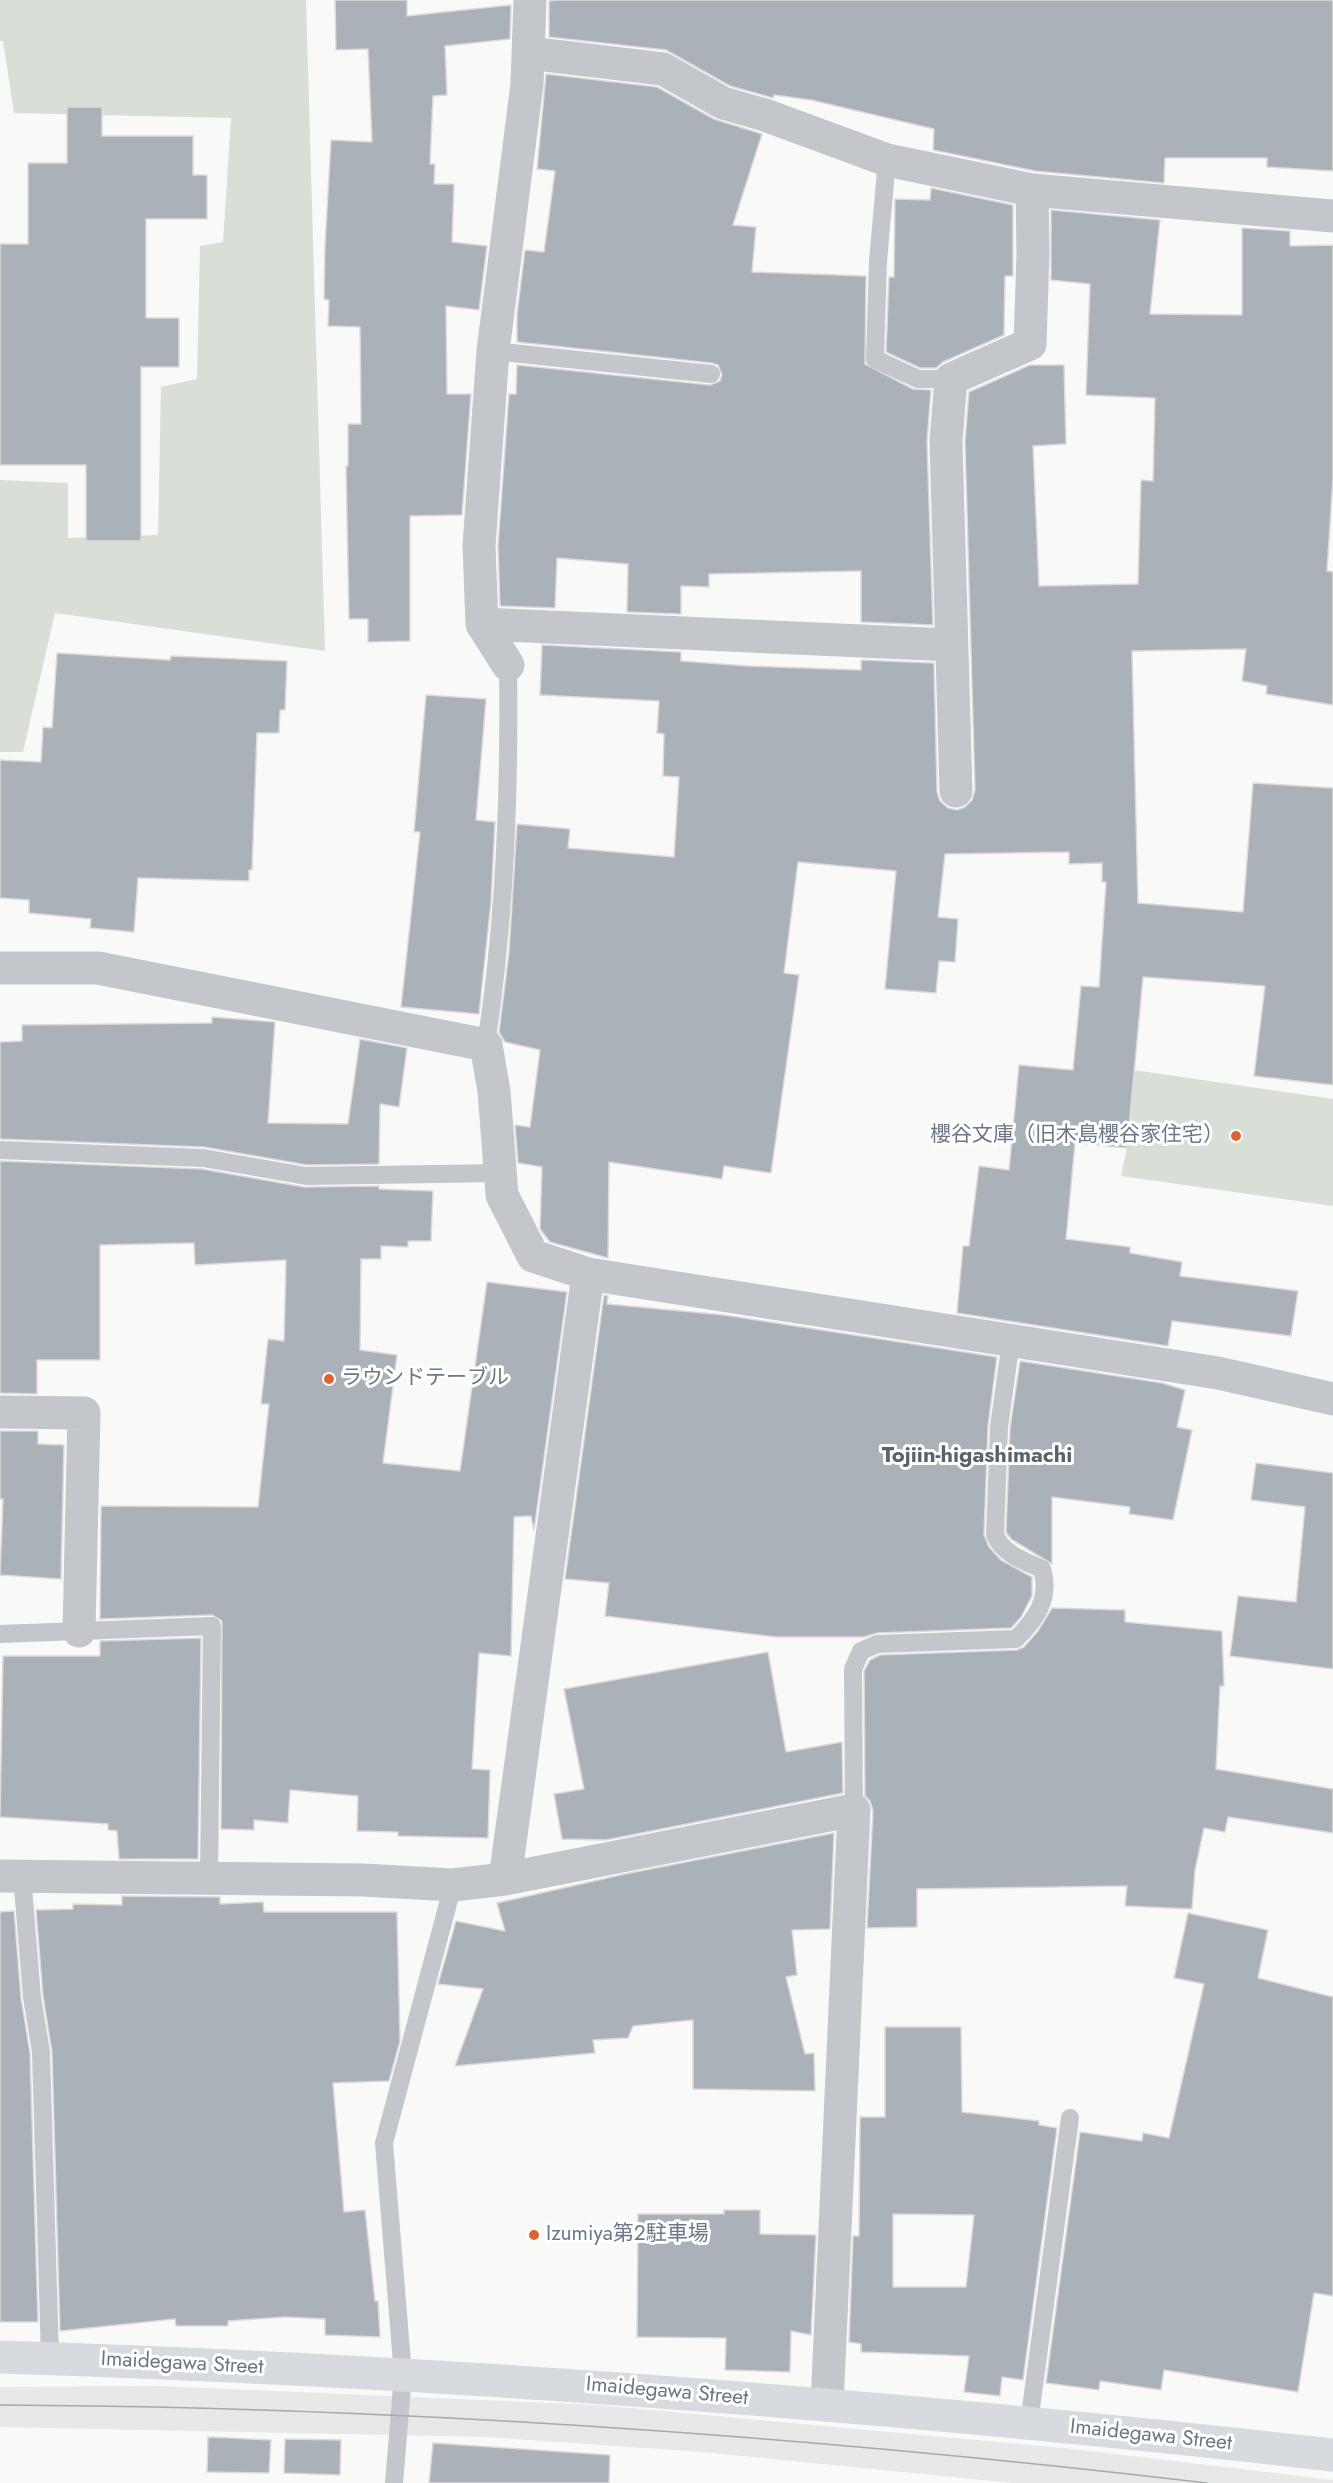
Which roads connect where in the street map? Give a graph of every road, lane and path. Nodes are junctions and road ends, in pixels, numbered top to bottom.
1 (530, 0) edge
2 (528, 53) junction
3 (887, 160) junction
4 (1032, 190) junction
5 (1333, 216) edge
6 (492, 351) junction
7 (711, 374) dead end
8 (951, 379) junction
9 (482, 624) junction
10 (951, 645) junction
11 (508, 665) joint
12 (956, 791) dead end
13 (0, 968) edge
14 (486, 1045) junction
15 (0, 1150) edge
16 (501, 1173) junction
17 (588, 1274) junction
18 (1011, 1341) junction
19 (1333, 1399) edge
20 (0, 1412) edge
21 (79, 1631) junction
22 (0, 1634) edge
23 (854, 1810) junction
24 (11, 1875) edge
25 (209, 1878) junction
26 (505, 1879) junction
27 (453, 1885) junction
28 (1070, 2118) dead end
29 (0, 2357) edge
30 (50, 2358) junction
31 (403, 2375) junction
32 (827, 2405) junction
33 (1029, 2423) junction
34 (1333, 2455) edge
35 (394, 2483) edge

1 - 2 street
2 - 3 street
2 - 6 street
3 - 4 street
3 - 8 lane
4 - 5 street
4 - 8 street
6 - 7 lane
6 - 9 street
8 - 10 street
9 - 10 street
9 - 11 street
10 - 12 street
11 - 14 lane
13 - 14 street
14 - 16 street
15 - 16 lane
16 - 17 street
17 - 18 street
17 - 26 street
18 - 19 street
18 - 23 lane
20 - 21 street
21 - 22 lane
21 - 25 lane
23 - 26 street
23 - 32 street
24 - 25 street
24 - 30 lane
25 - 27 street
26 - 27 street
27 - 31 lane
28 - 33 lane
29 - 30 street, Imaidegawa Street
30 - 31 street, Imaidegawa Street
31 - 32 street, Imaidegawa Street
31 - 35 lane
32 - 33 street, Imaidegawa Street
33 - 34 street, Imaidegawa Street

